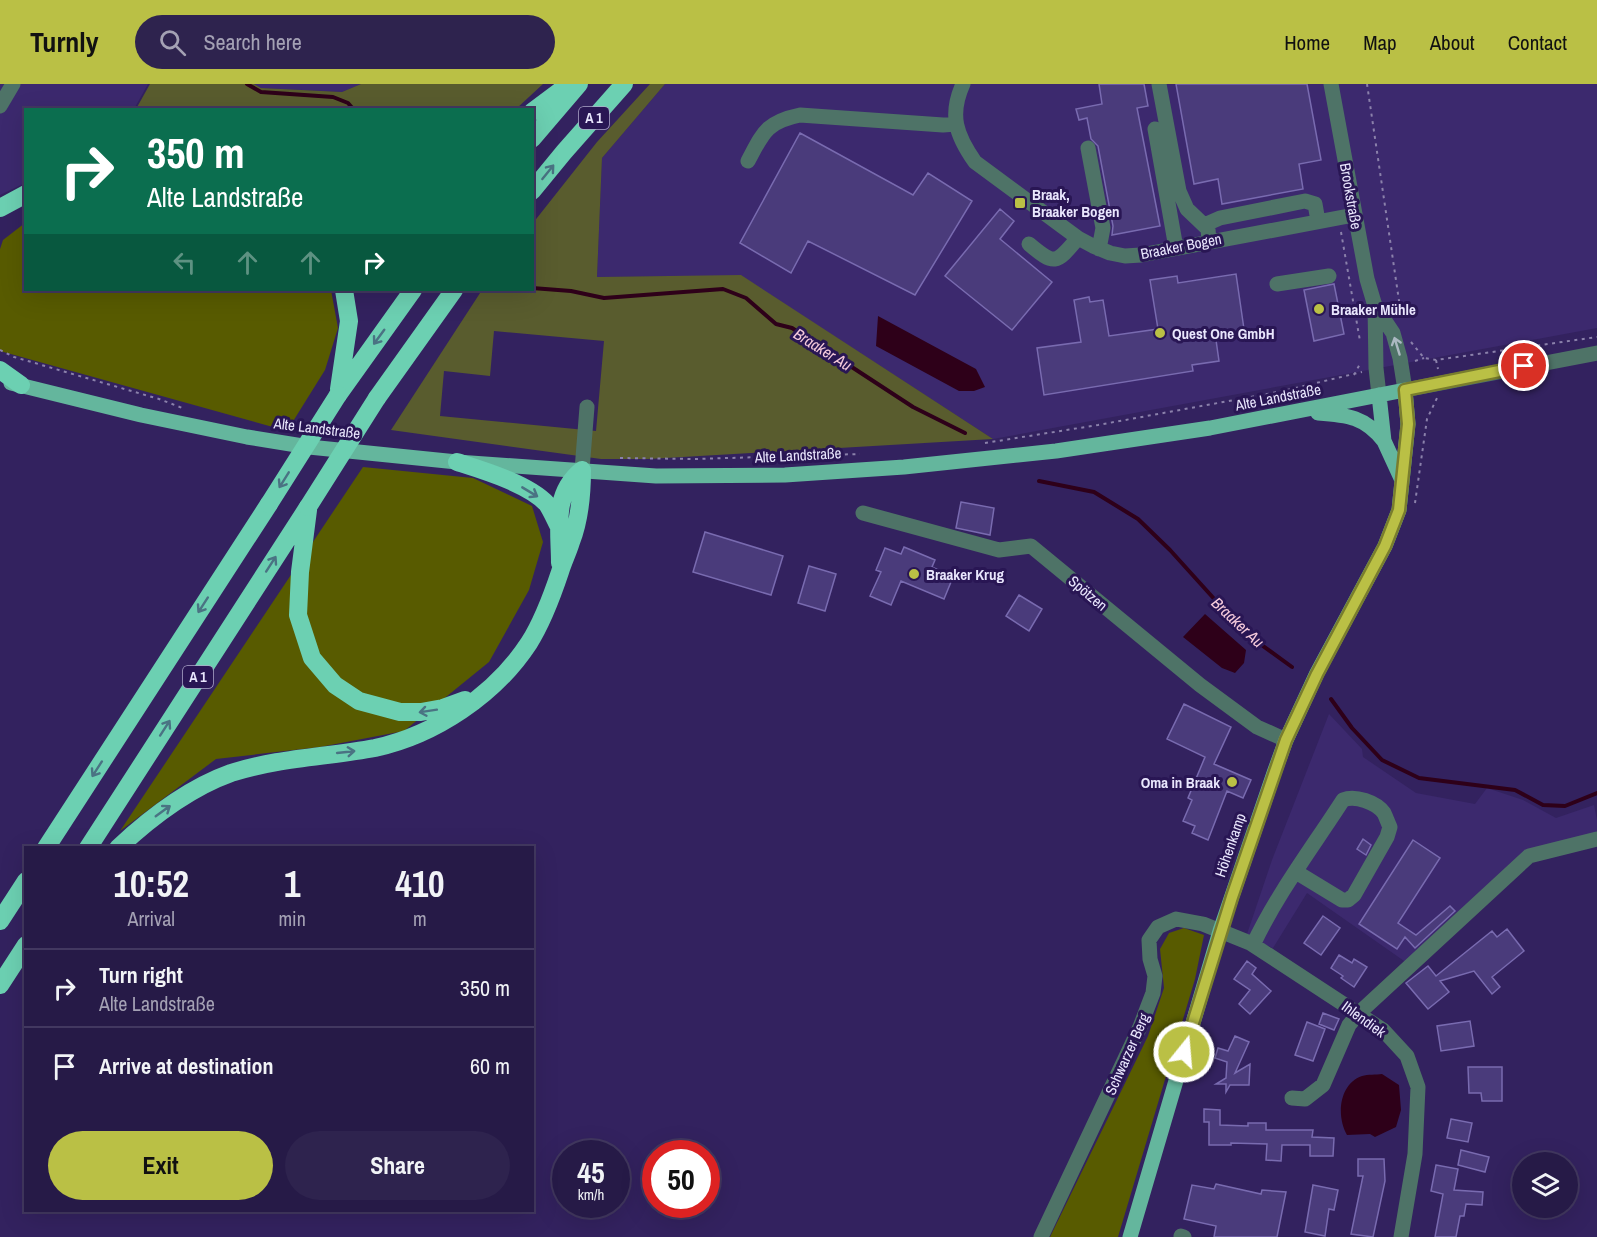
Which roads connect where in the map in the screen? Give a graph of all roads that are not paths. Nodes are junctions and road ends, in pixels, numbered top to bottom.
1 (13, 84) edge
2 (570, 84) edge
3 (579, 84) edge
4 (624, 84) edge
5 (963, 84) edge
6 (1159, 84) edge
7 (1331, 84) edge
8 (0, 106) edge
9 (534, 111) edge
10 (956, 124) junction
11 (1155, 129) dead end
12 (534, 137) edge
13 (1088, 148) dead end
14 (748, 161) dead end
15 (534, 189) edge
16 (24, 195) edge
17 (0, 208) edge
18 (1354, 215) junction
19 (1318, 221) junction
20 (1204, 225) junction
21 (1078, 237) junction
22 (1209, 241) junction
23 (1029, 244) dead end
24 (1176, 248) junction
25 (1099, 249) junction
26 (1329, 276) dead end
27 (1277, 284) dead end
28 (344, 291) edge
29 (412, 291) edge
30 (453, 291) edge
31 (1375, 306) junction
32 (1597, 353) edge
33 (0, 370) edge
34 (0, 379) edge
35 (21, 386) junction
36 (1405, 390) junction
37 (338, 395) junction
38 (1379, 395) junction
39 (587, 407) dead end
40 (1300, 411) junction
41 (1384, 441) junction
42 (457, 462) junction
43 (582, 470) junction
44 (1402, 480) junction
45 (308, 507) junction
46 (863, 513) dead end
47 (558, 525) junction
48 (560, 569) junction
49 (483, 693) junction
50 (1286, 740) junction
51 (1597, 839) edge
52 (47, 846) edge
53 (89, 846) edge
54 (120, 846) edge
55 (1296, 872) junction
56 (24, 884) edge
57 (0, 921) edge
58 (1221, 931) junction
59 (1253, 945) junction
60 (24, 948) edge
61 (0, 985) edge
62 (1359, 1013) junction
63 (1292, 1098) dead end
64 (1041, 1237) edge
65 (1130, 1237) edge
66 (1401, 1237) edge

1 - 8 street
2 - 9 highway
3 - 12 highway, A 1
15 -> 4 highway, A 1
5 - 10 street, Braaker Bogen
6 - 20 street
7 - 18 street, Brookstraße
10 - 14 street
10 - 21 street, Braaker Bogen
11 - 24 street
13 - 25 street
16 - 17 highway
18 - 19 street, Braaker Bogen
18 - 31 street, Brookstraße
19 - 20 street
19 - 22 street, Braaker Bogen
20 - 22 street
21 - 23 street
21 - 25 street, Braaker Bogen
22 - 24 street, Braaker Bogen
24 - 25 street, Braaker Bogen
26 - 27 street
28 - 37 highway
29 -> 37 highway, A 1
30 - 45 highway, A 1, bridge
36 -> 31 street, Brookstraße
31 - 38 street, Brookstraße
32 - 36 street, Alte Landstraße
33 - 35 highway
34 - 35 main road, Alte Landstraße
35 - 42 main road, Alte Landstraße
36 - 38 main road, Alte Landstraße
36 - 44 main road, Höhenkamp
37 -> 52 highway, A 1, bridge
38 - 40 main road, Alte Landstraße
38 - 41 main road
39 - 43 street
40 - 41 main road
40 - 43 main road, Alte Landstraße
41 - 44 main road
42 - 43 main road, Alte Landstraße
42 -> 47 highway
43 - 47 highway
43 - 48 highway
44 - 50 main road, Höhenkamp
49 -> 45 highway
53 -> 45 highway, A 1
46 - 50 street, Spötzen
47 - 48 highway
48 - 49 highway
54 -> 49 highway
50 - 58 main road, Höhenkamp
51 - 62 street
55 - 55 street
55 - 59 street
56 - 57 highway
58 - 59 street, Ihlendiek
58 - 64 street, Schwarzer Berg
58 - 65 main road, Höhenkamp
59 - 62 street, Ihlendiek
60 - 61 highway
62 - 63 street
62 - 66 street, Ihlendiek

